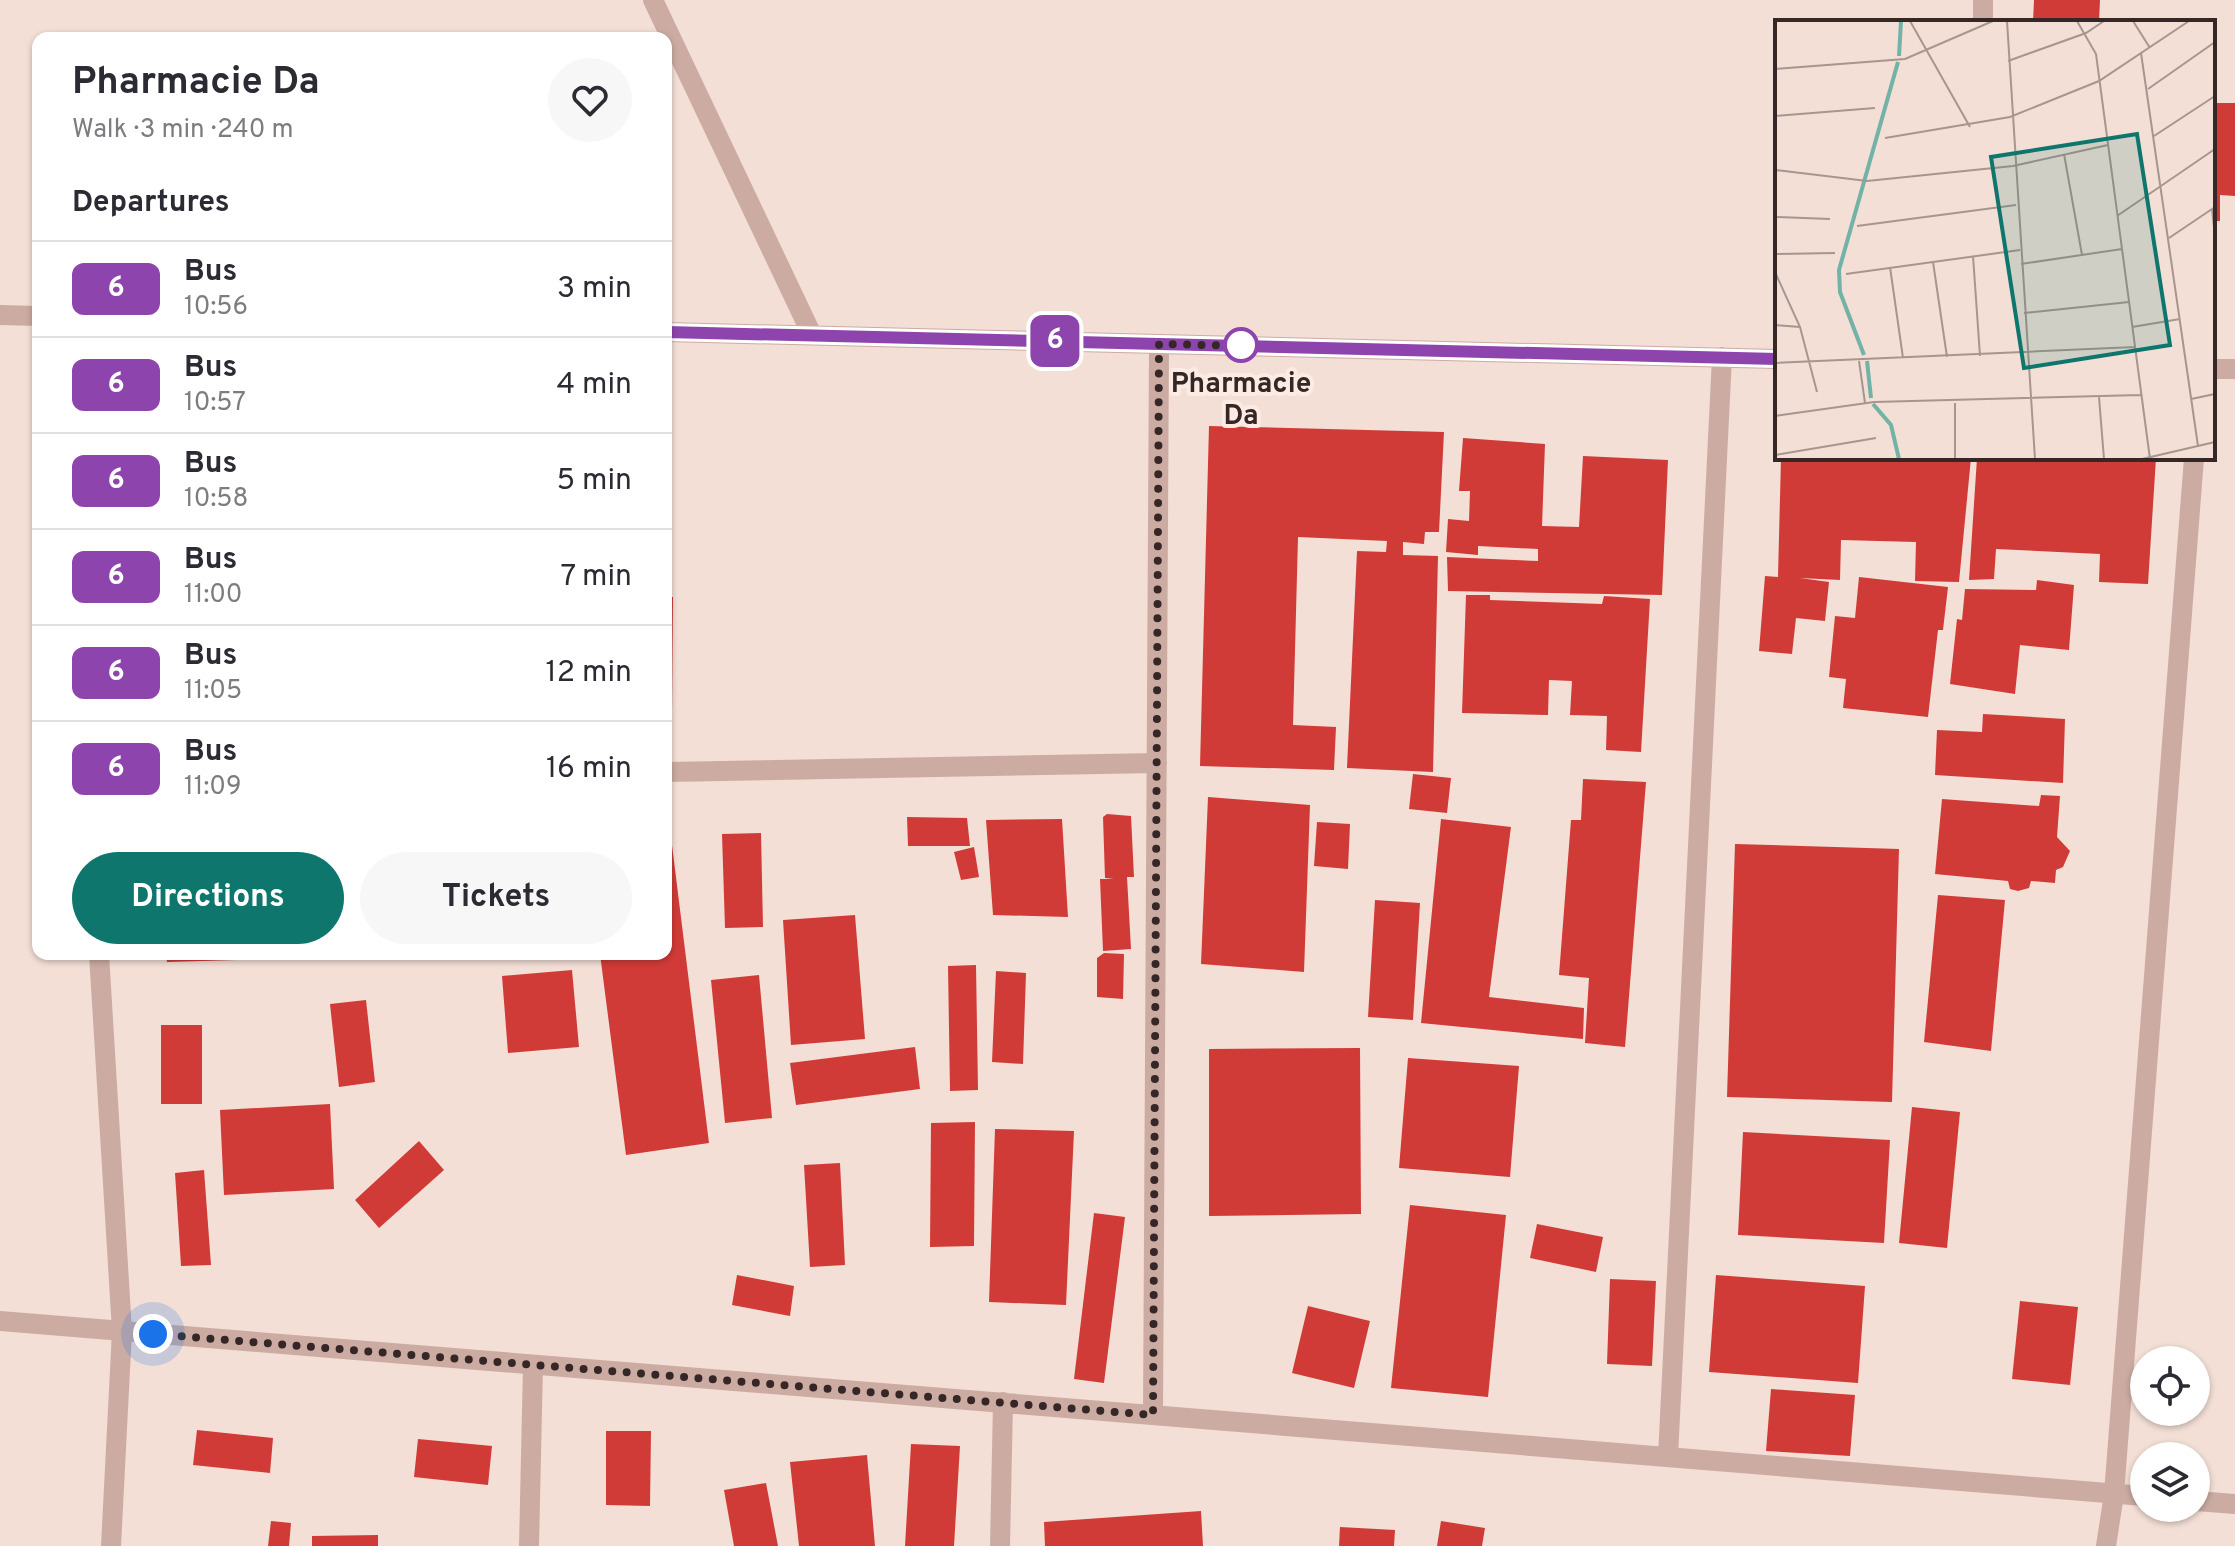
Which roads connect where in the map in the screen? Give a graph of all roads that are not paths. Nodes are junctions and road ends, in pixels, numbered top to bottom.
1 (653, 0) edge
2 (668, 32) edge
3 (672, 40) edge
4 (0, 315) edge
5 (32, 316) edge
6 (672, 332) edge
7 (812, 335) junction
8 (1159, 344) junction
9 (1722, 357) junction
10 (1775, 359) edge
11 (2194, 460) edge
12 (1157, 763) junction
13 (672, 772) edge
14 (99, 960) edge
15 (0, 1321) edge
16 (122, 1331) junction
17 (533, 1365) junction
18 (1003, 1402) junction
19 (1153, 1415) junction
20 (1668, 1457) junction
21 (2114, 1494) junction
22 (2130, 1495) edge
23 (2210, 1502) edge
24 (2235, 1504) edge
25 (111, 1546) edge
26 (529, 1546) edge
27 (1000, 1546) edge
28 (2106, 1546) edge

1 - 2 street
3 - 7 street
4 - 5 street
6 - 7 street
7 - 8 street
8 - 9 street
8 - 12 street
9 - 10 street
9 - 20 street
11 - 21 street
12 - 13 street
12 - 19 street
14 - 16 street
15 - 16 street
16 - 17 street
16 - 25 street
17 - 18 street
17 - 26 street
18 - 19 street
18 - 27 street
19 - 20 street
20 - 21 street
21 - 22 street
21 - 28 street
23 - 24 street

